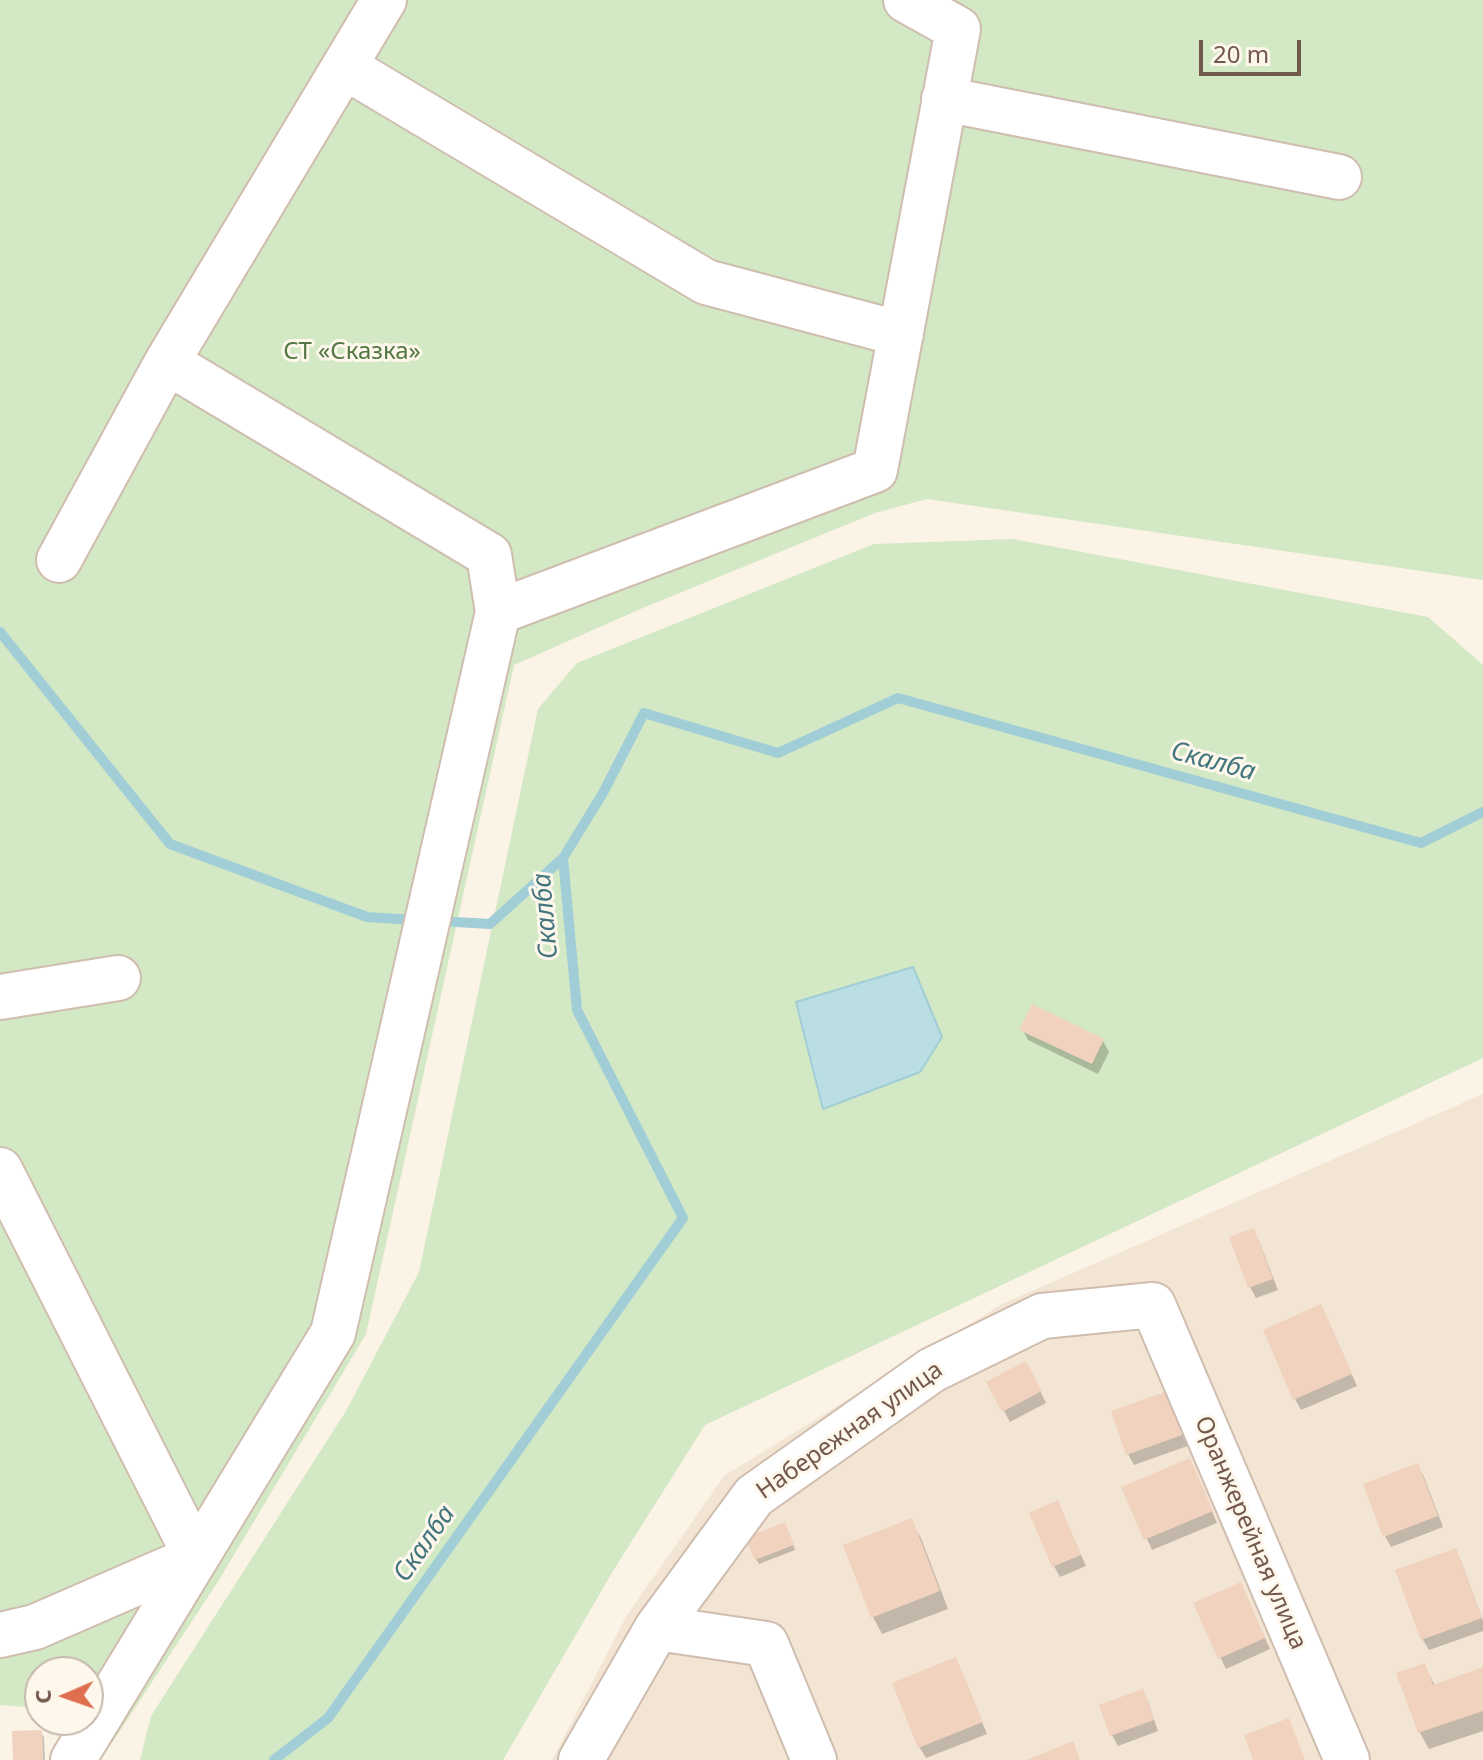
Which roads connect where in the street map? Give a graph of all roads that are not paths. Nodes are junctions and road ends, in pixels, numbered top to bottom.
1 (384, 0) edge
2 (906, 0) edge
3 (345, 67) junction
4 (944, 99) junction
5 (1339, 177) dead end
6 (901, 334) junction
7 (167, 362) junction
8 (59, 560) dead end
9 (498, 612) junction
10 (118, 978) dead end
11 (0, 997) edge
12 (0, 1170) edge
13 (1153, 1305) joint
14 (196, 1557) junction
15 (657, 1628) junction
16 (0, 1635) edge
17 (73, 1760) edge
18 (581, 1760) edge
19 (814, 1760) edge
20 (1347, 1760) edge

1 - 3 street
2 - 4 street
3 - 6 street
3 - 7 street
4 - 5 street
4 - 6 street
6 - 9 street
7 - 8 street
7 - 9 street
9 - 14 street
10 - 11 street
12 - 14 street
13 - 15 street, Набережная улица
13 - 20 street, Оранжерейная улица
14 - 16 street
14 - 17 street
15 - 18 street, Набережная улица
15 - 19 street

